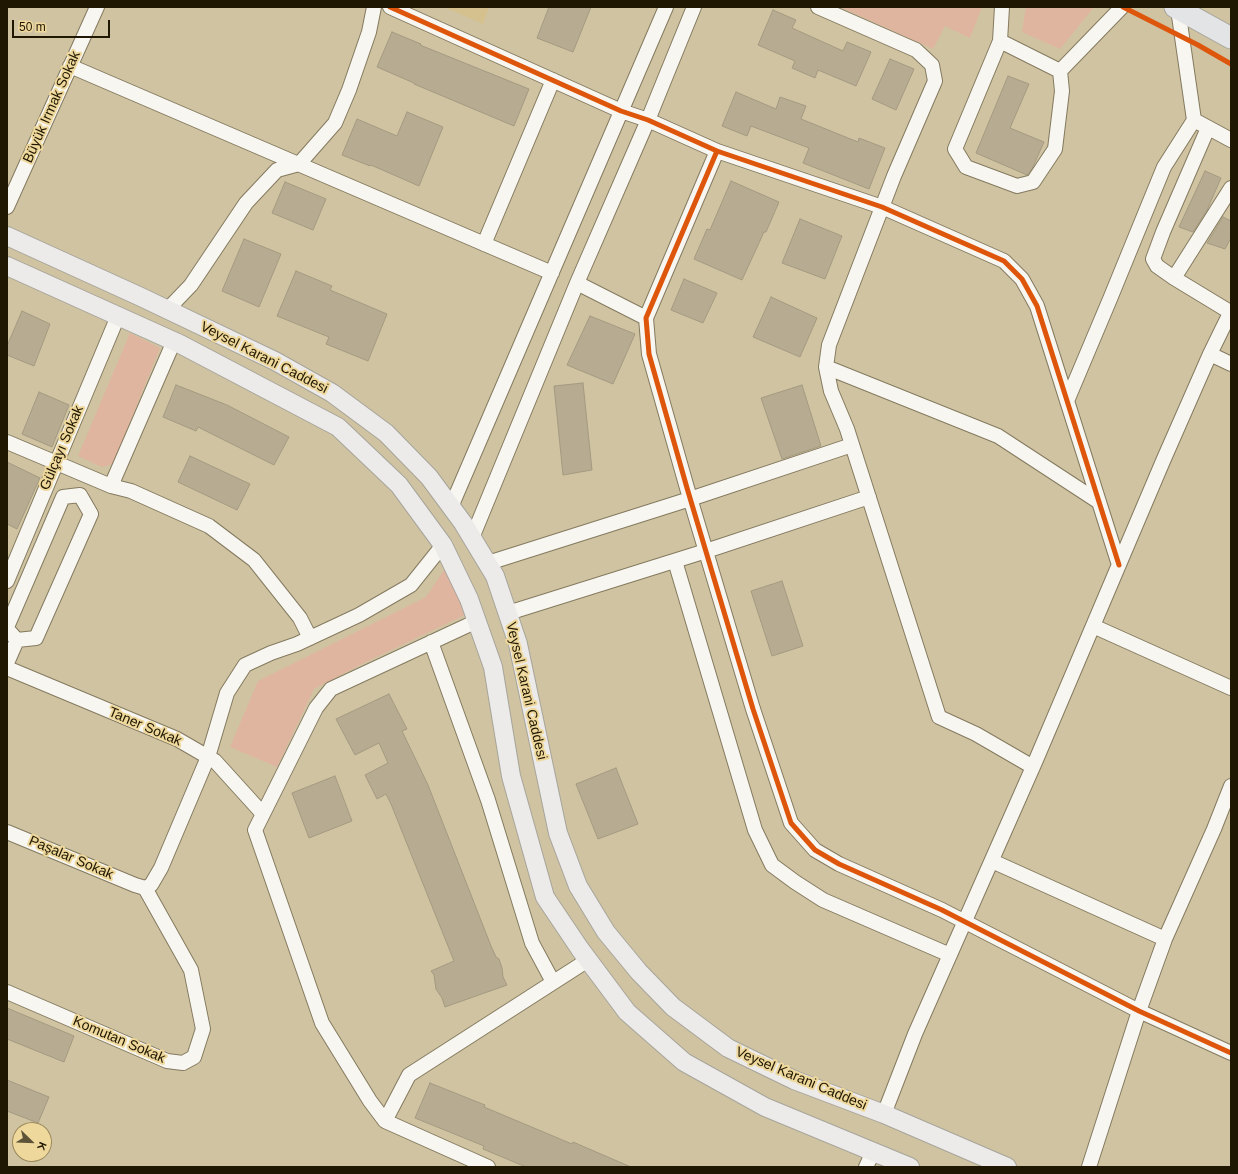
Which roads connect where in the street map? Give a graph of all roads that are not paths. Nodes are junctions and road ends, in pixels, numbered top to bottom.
1 (97, 7) edge
2 (374, 7) edge
3 (390, 7) edge
4 (666, 7) edge
5 (694, 7) edge
6 (818, 7) edge
7 (1002, 7) edge
8 (1122, 7) edge
9 (1176, 8) edge
10 (1231, 38) edge
11 (1000, 41) junction
12 (70, 66) junction
13 (1060, 72) junction
14 (553, 80) junction
15 (621, 111) junction
16 (648, 120) junction
17 (1194, 120) junction
18 (1208, 128) junction
19 (1231, 140) edge
20 (717, 151) junction
21 (299, 164) junction
22 (1231, 188) edge
23 (7, 207) edge
24 (882, 207) junction
25 (7, 236) edge
26 (484, 244) junction
27 (7, 266) edge
28 (552, 273) junction
29 (1174, 278) junction
30 (577, 284) junction
31 (167, 310) junction
32 (1231, 312) edge
33 (118, 316) junction
34 (646, 318) junction
35 (174, 341) junction
36 (1210, 354) junction
37 (1231, 364) edge
38 (826, 367) junction
39 (1067, 400) junction
40 (7, 442) edge
41 (852, 445) junction
42 (56, 464) junction
43 (88, 477) junction
44 (111, 486) junction
45 (80, 494) junction
46 (869, 497) junction
47 (690, 499) junction
48 (1099, 502) junction
49 (451, 507) junction
50 (472, 538) junction
51 (443, 545) junction
52 (706, 551) junction
53 (675, 561) junction
54 (488, 564) junction
55 (1118, 565) junction
56 (7, 581) edge
57 (508, 613) junction
58 (477, 621) junction
59 (1093, 626) junction
60 (7, 628) edge
61 (310, 638) junction
62 (17, 640) junction
63 (431, 642) junction
64 (7, 663) edge
65 (7, 668) edge
66 (1231, 688) edge
67 (208, 757) junction
68 (1033, 767) junction
69 (1231, 786) edge
70 (263, 814) junction
71 (7, 832) edge
72 (992, 862) junction
73 (140, 886) junction
74 (965, 921) junction
75 (1164, 939) junction
76 (950, 955) junction
77 (588, 960) junction
78 (553, 982) junction
79 (7, 992) edge
80 (1139, 1011) junction
81 (1231, 1053) edge
82 (884, 1114) junction
83 (385, 1121) junction
84 (869, 1159) edge
85 (488, 1167) edge
86 (910, 1167) edge
87 (1007, 1167) edge
88 (1088, 1167) edge

1 - 12 street, Büyük Irmak Sokak
2 - 21 street
3 - 14 street
4 - 15 street
5 - 16 street
6 - 24 street
7 - 11 street
8 - 13 street
9 - 10 highway
9 - 17 street
11 - 13 street
11 - 13 street
12 - 21 street
12 - 23 street, Büyük Irmak Sokak
14 - 15 street
14 - 26 street
15 - 16 street
15 - 28 street
16 - 20 street
16 - 30 street
17 - 18 street
17 - 39 street
18 - 19 street
18 - 29 street
20 - 24 street
20 - 34 street
21 - 26 street
21 - 31 street
22 - 29 street
24 - 38 street
24 - 39 street
25 - 31 main road, Veysel Karani Caddesi
26 - 28 street
27 - 33 main road, Veysel Karani Caddesi
28 - 49 street
29 - 32 street
30 - 34 street
30 - 50 street
31 - 49 main road, Veysel Karani Caddesi
32 - 36 street
33 - 35 main road, Veysel Karani Caddesi
33 - 42 street, Gülçayı Sokak
34 - 47 street
35 - 44 street
35 - 51 main road, Veysel Karani Caddesi
36 - 37 street
36 - 55 street
38 - 41 street
38 - 48 street
39 - 48 street
40 - 42 street
41 - 46 street
41 - 47 street
42 - 43 street
42 - 56 street, Gülçayı Sokak
43 - 44 street
43 - 45 street
44 - 61 street
45 - 60 street
45 - 62 street
46 - 52 street
46 - 68 street
47 - 52 street
47 - 54 street
48 - 55 street
49 - 50 main road, Veysel Karani Caddesi
50 - 54 main road, Veysel Karani Caddesi
51 - 58 main road, Veysel Karani Caddesi
51 - 61 street
52 - 53 street
52 - 74 street
53 - 57 street
53 - 76 street
54 - 57 main road, Veysel Karani Caddesi
55 - 59 street
57 - 82 main road, Veysel Karani Caddesi
58 - 63 street
58 - 77 main road, Veysel Karani Caddesi
59 - 66 street
59 - 68 street
60 - 62 street
61 - 67 street
62 - 64 street
63 - 70 street
63 - 78 street
65 - 67 street, Taner Sokak
67 - 70 street, Taner Sokak
67 - 73 street
68 - 72 street
69 - 75 street
70 - 83 street
71 - 73 street, Paşalar Sokak
72 - 74 street
72 - 75 street
73 - 79 street, Komutan Sokak
74 - 76 street
74 - 80 street
75 - 80 street
76 - 82 street
77 - 78 street
77 - 84 main road, Veysel Karani Caddesi
78 - 83 street
80 - 81 street
80 - 88 street
82 - 87 main road, Veysel Karani Caddesi
83 - 85 street
84 - 86 main road, Veysel Karani Caddesi

